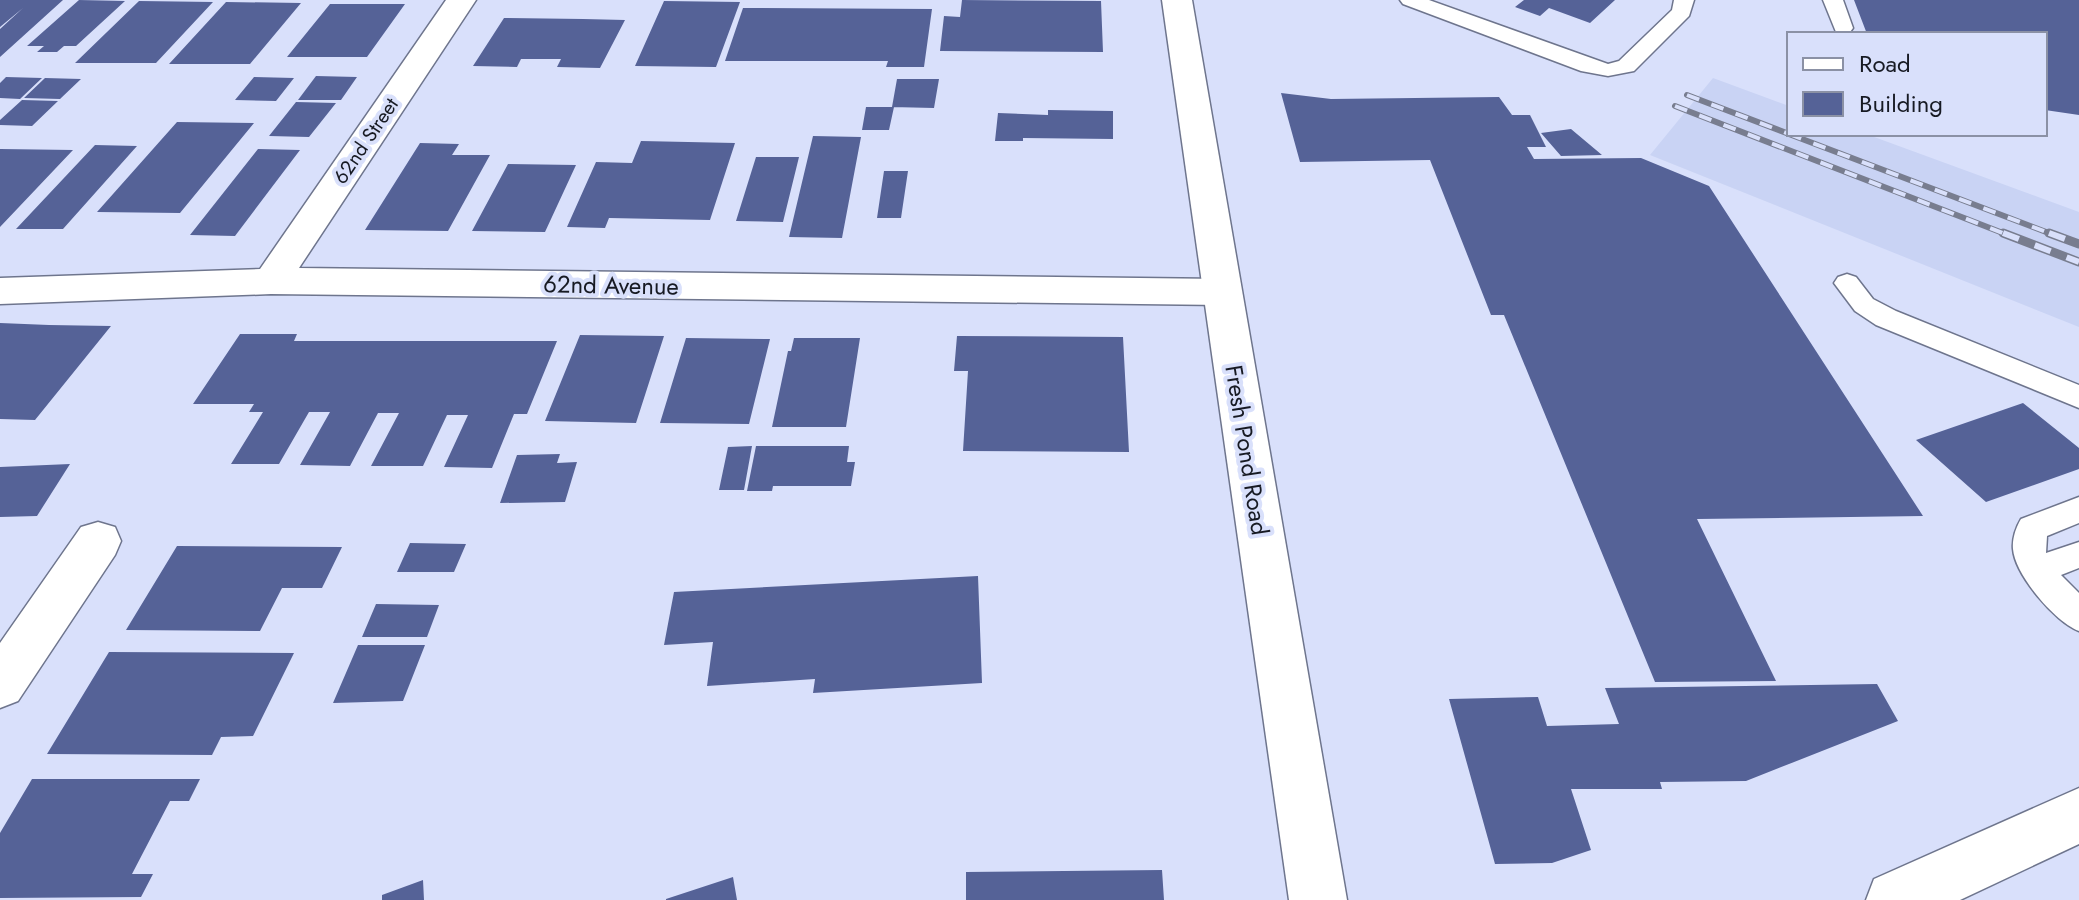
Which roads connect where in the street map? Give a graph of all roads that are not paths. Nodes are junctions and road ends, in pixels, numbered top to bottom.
1 (461, 0) edge
2 (1177, 0) edge
3 (1410, 0) edge
4 (1684, 0) edge
5 (1833, 0) edge
6 (1843, 28) dead end
7 (271, 281) junction
8 (1847, 283) dead end
9 (0, 291) edge
10 (1222, 292) junction
11 (2079, 397) edge
12 (2079, 510) edge
13 (98, 541) dead end
14 (2079, 555) edge
15 (2036, 570) junction
16 (2078, 613) edge
17 (0, 685) edge
18 (2079, 815) edge
19 (1318, 900) edge
20 (1895, 900) edge

1 - 7 street, 62nd Street
2 - 10 street, Fresh Pond Road
3 - 4 lane
5 - 6 lane
7 - 9 street, 62nd Avenue
7 - 10 street, 62nd Avenue
8 - 11 lane
10 - 19 street, Fresh Pond Road
12 - 15 lane
13 - 17 street
14 - 15 lane
15 - 16 lane
18 - 20 street

